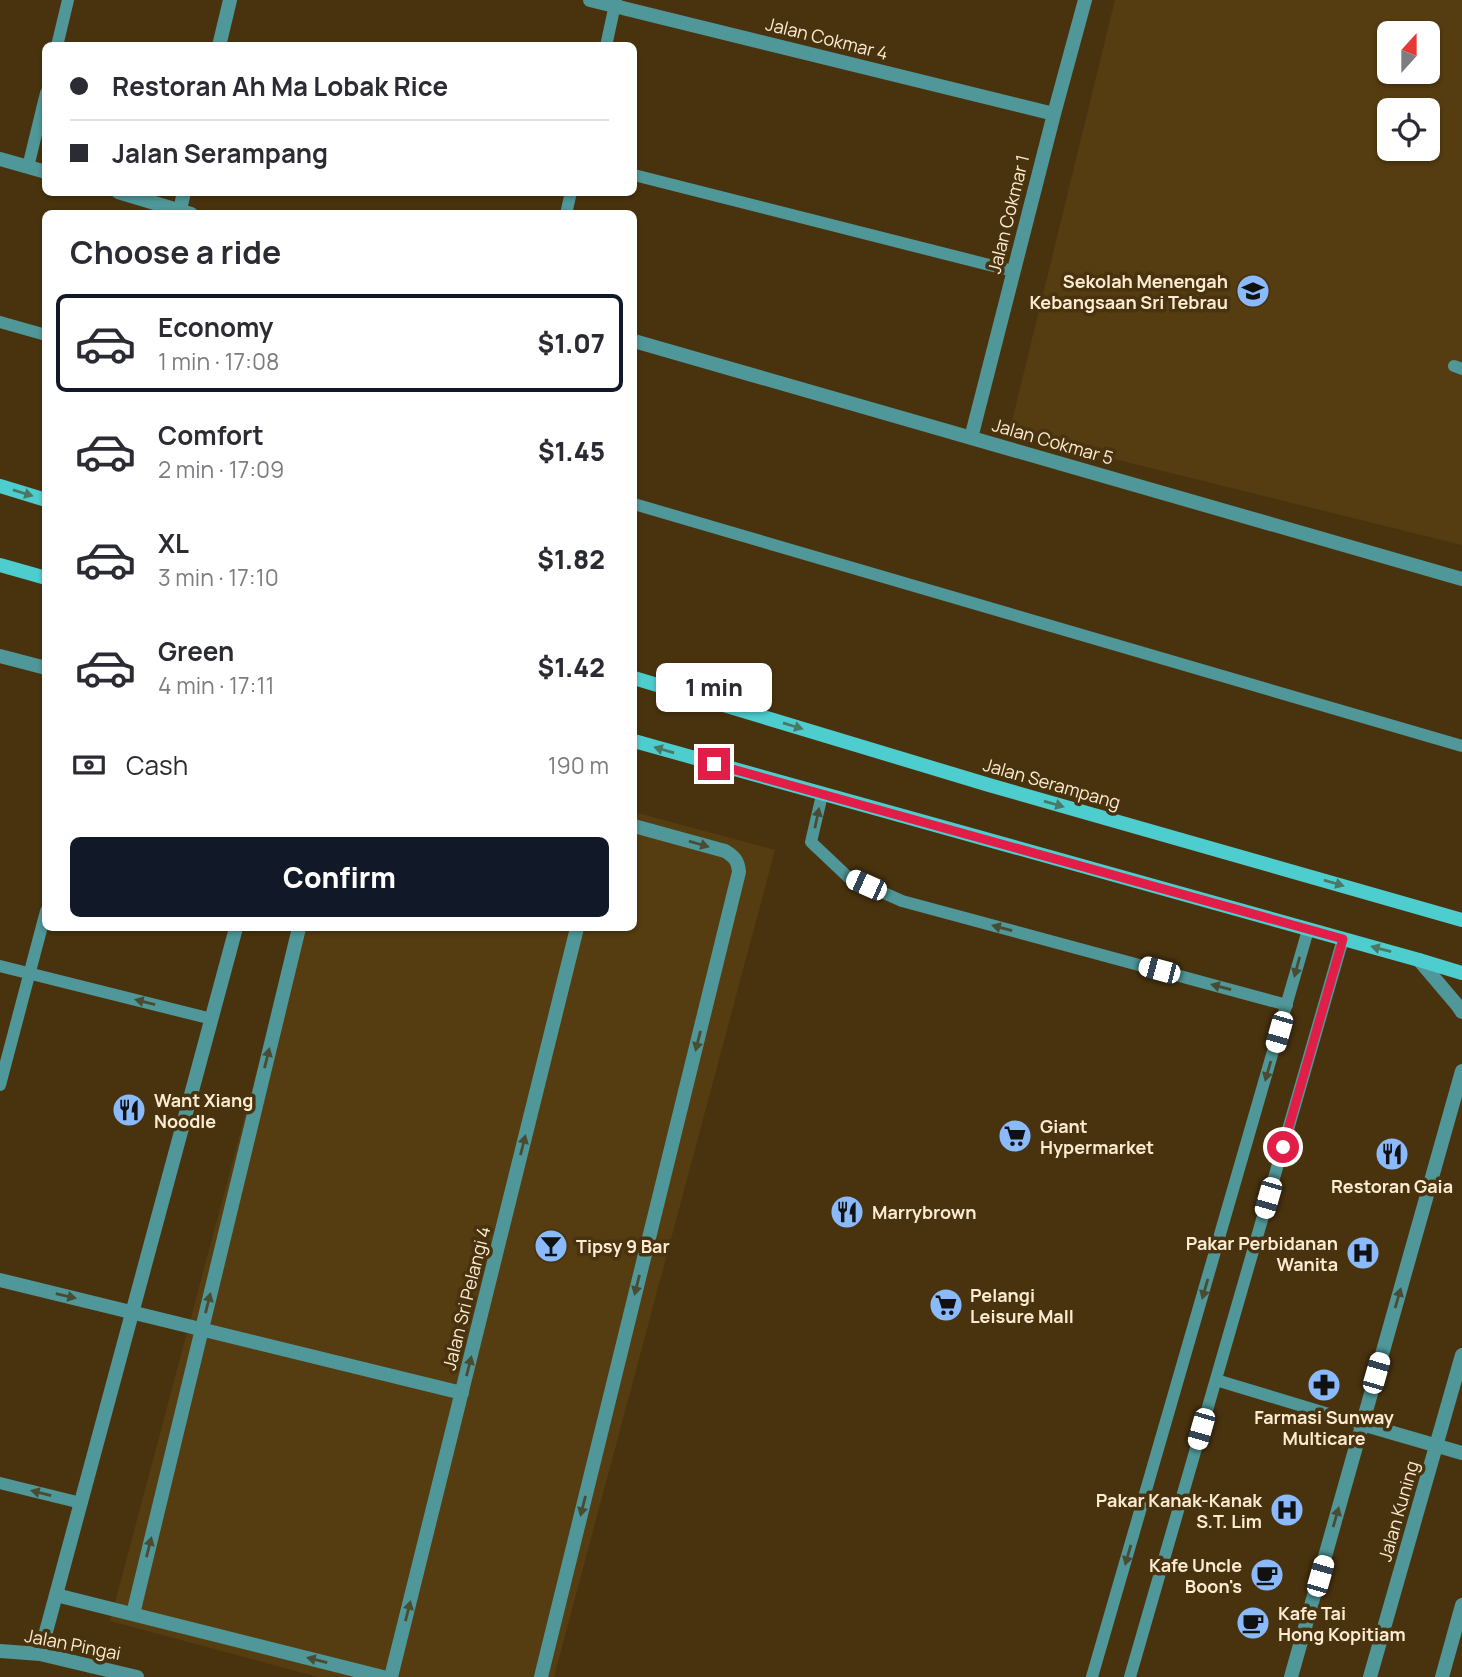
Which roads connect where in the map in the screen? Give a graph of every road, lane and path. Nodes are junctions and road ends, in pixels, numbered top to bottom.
1 (68, 0) edge
2 (230, 0) edge
3 (590, 0) edge
4 (1085, 0) edge
5 (616, 3) edge
6 (58, 42) edge
7 (220, 42) edge
8 (607, 42) edge
9 (42, 109) edge
10 (1054, 114) junction
11 (0, 159) edge
12 (28, 167) junction
13 (42, 171) edge
14 (637, 176) edge
15 (132, 196) edge
16 (179, 210) edge
17 (1013, 271) junction
18 (0, 322) edge
19 (42, 334) edge
20 (637, 342) edge
21 (971, 438) junction
22 (0, 486) edge
23 (42, 499) edge
24 (637, 505) edge
25 (0, 565) edge
26 (42, 577) edge
27 (1462, 579) edge
28 (0, 656) edge
29 (42, 667) edge
30 (637, 679) edge
31 (637, 742) edge
32 (1462, 747) edge
33 (822, 795) junction
34 (637, 827) edge
35 (1462, 920) edge
36 (42, 926) edge
37 (1308, 930) junction
38 (235, 931) edge
39 (298, 931) edge
40 (576, 931) edge
41 (1343, 939) junction
42 (1419, 960) junction
43 (0, 966) edge
44 (29, 973) junction
45 (1462, 973) edge
46 (1287, 1005) junction
47 (1462, 1012) edge
48 (212, 1019) junction
49 (1462, 1071) edge
50 (0, 1085) edge
51 (0, 1280) edge
52 (132, 1312) junction
53 (202, 1329) junction
54 (1462, 1355) edge
55 (1216, 1380) junction
56 (462, 1393) junction
57 (1362, 1424) junction
58 (1436, 1446) junction
59 (1462, 1453) edge
60 (0, 1483) edge
61 (81, 1503) junction
62 (56, 1595) junction
63 (1462, 1605) edge
64 (133, 1614) junction
65 (0, 1651) edge
66 (40, 1654) junction
67 (137, 1677) edge
68 (383, 1677) edge
69 (391, 1677) edge
70 (541, 1677) edge
71 (1092, 1677) edge
72 (1130, 1677) edge
73 (1292, 1677) edge
74 (1370, 1677) edge
75 (1442, 1677) edge

1 - 6 lane
2 - 7 street
3 - 5 street, Jalan Cokmar 4
4 - 10 street, Jalan Cokmar 1
5 - 8 lane
5 - 10 street, Jalan Cokmar 4
9 - 12 lane
10 - 17 street, Jalan Cokmar 1
11 - 12 street
12 - 13 street
14 - 17 lane
15 - 16 street
17 - 21 street, Jalan Cokmar 1
18 - 19 lane
20 - 21 street, Jalan Cokmar 5
21 - 27 street, Jalan Cokmar 5
22 -> 23 main road
24 - 32 lane
25 - 26 main road
28 - 29 street
30 -> 35 main road, Jalan Serampang
33 -> 31 main road
33 - 37 main road
46 -> 33 lane
34 -> 70 street
36 - 44 lane
37 - 41 main road
37 -> 46 lane
38 - 48 street
53 -> 39 street
56 -> 40 street, Jalan Sri Pelangi 4
42 -> 41 main road
41 - 55 lane
42 - 45 main road
42 - 47 street
43 - 44 lane
48 -> 44 lane
44 - 50 lane
46 -> 71 lane
48 - 52 street
57 -> 49 street
51 -> 52 street
52 - 53 street
52 - 61 street
53 - 56 street
64 -> 53 street
54 - 58 street, Jalan Kuning
55 - 57 lane
55 - 72 lane
69 -> 56 street, Jalan Sri Pelangi 4
57 - 58 street
73 -> 57 street
58 - 59 street
58 - 74 street, Jalan Kuning
61 -> 60 lane
61 - 62 street
62 - 64 street
62 - 66 street
63 - 75 street
68 -> 64 street
65 - 66 street, Jalan Pingai
66 - 67 street, Jalan Pingai

